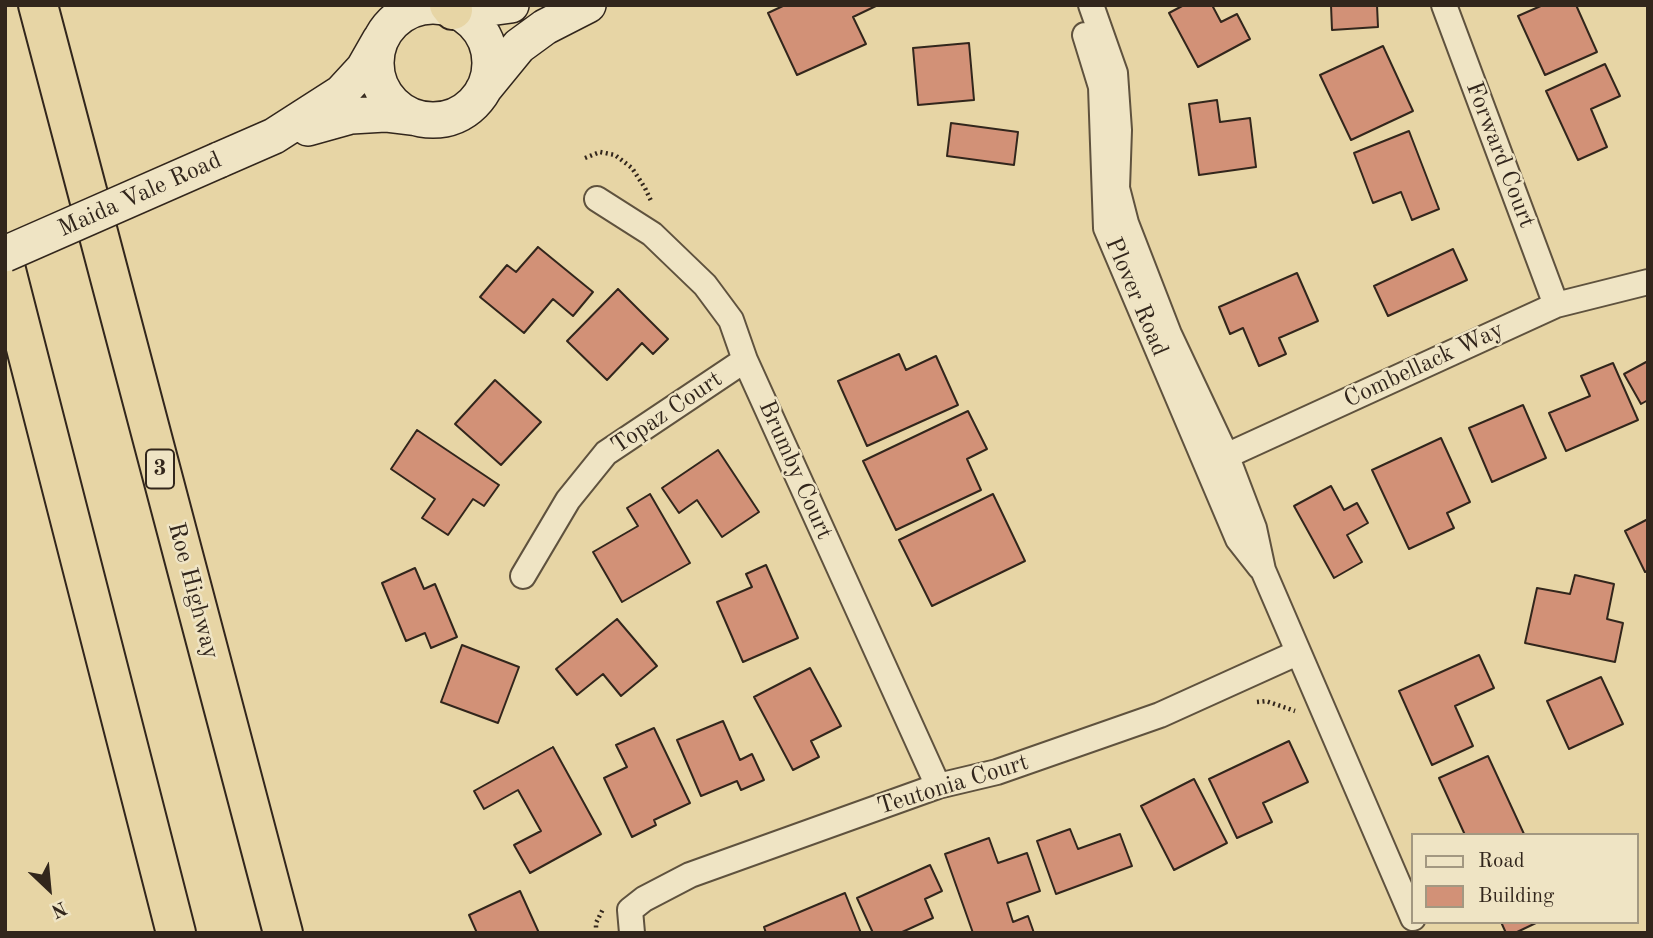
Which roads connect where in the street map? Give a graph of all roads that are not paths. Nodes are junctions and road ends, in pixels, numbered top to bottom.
1 (37, 5) edge
2 (511, 5) edge
3 (587, 5) edge
4 (1074, 5) edge
5 (1091, 5) edge
6 (1444, 5) edge
7 (454, 9) edge
8 (382, 37) junction
9 (480, 94) junction
10 (429, 119) junction
11 (274, 136) junction
12 (597, 199) dead end
13 (5, 254) edge
14 (5, 266) edge
15 (1648, 282) edge
16 (1556, 304) junction
17 (746, 360) junction
18 (1216, 461) junction
19 (523, 576) dead end
20 (1297, 653) junction
21 (938, 786) junction
22 (1412, 915) edge
23 (176, 933) edge
24 (284, 933) edge
25 (632, 933) edge

1 - 24 highway, Roe Highway / 3
2 - 7 main road
3 - 9 main road
4 - 18 street, Plover Road
5 - 18 street, Plover Road
6 - 16 street, Forward Court
7 - 8 main road
7 - 9 main road
8 - 10 main road
8 - 11 main road, Maida Vale Road
9 - 10 main road
10 - 11 main road, Maida Vale Road
11 - 13 main road, Maida Vale Road, bridge
12 - 17 street, Brumby Court
14 - 23 highway
15 - 16 street, Combellack Way
16 - 18 street, Combellack Way
17 - 19 street, Topaz Court
17 - 21 street, Brumby Court
18 - 20 street, Plover Road
20 - 21 street, Teutonia Court
20 - 22 street, Plover Road
21 - 25 street, Teutonia Court

